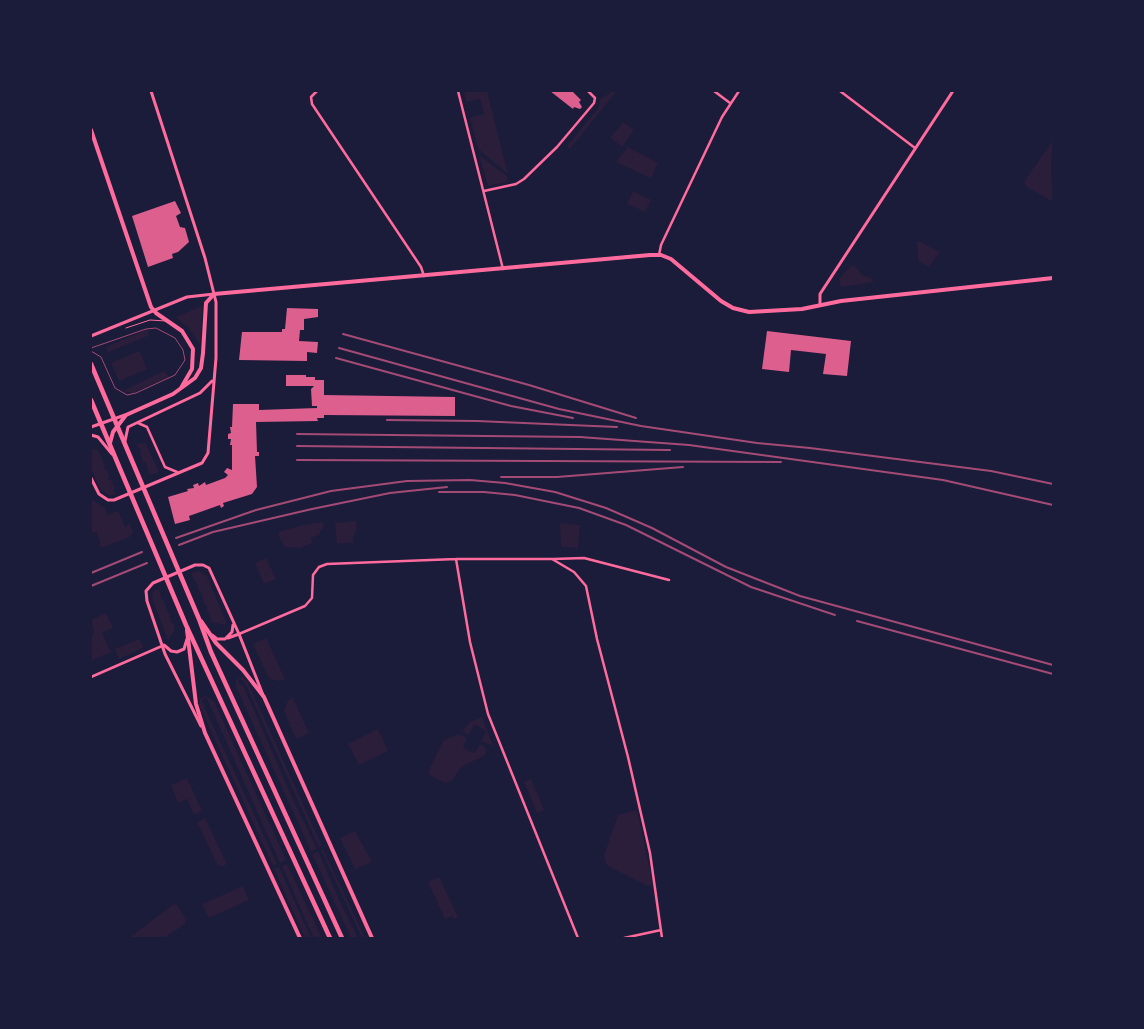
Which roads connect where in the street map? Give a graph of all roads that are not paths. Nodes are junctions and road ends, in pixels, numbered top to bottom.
1 (151, 91) edge
2 (317, 91) edge
3 (458, 91) edge
4 (588, 91) edge
5 (714, 91) edge
6 (739, 91) edge
7 (840, 91) edge
8 (953, 91) edge
9 (730, 103) junction
10 (91, 130) edge
11 (916, 149) junction
12 (484, 191) junction
13 (659, 255) junction
14 (503, 269) junction
15 (424, 276) junction
16 (1053, 278) edge
17 (214, 294) junction
18 (820, 305) junction
19 (153, 311) junction
20 (172, 323) junction
21 (126, 328) dead end
22 (91, 336) edge
23 (91, 364) edge
24 (215, 373) junction
25 (180, 390) junction
26 (91, 400) edge
27 (126, 415) junction
28 (113, 418) junction
29 (100, 423) junction
30 (134, 424) junction
31 (116, 425) junction
32 (91, 427) edge
33 (91, 435) edge
34 (110, 448) junction
35 (126, 450) junction
36 (113, 456) junction
37 (177, 472) junction
38 (91, 478) edge
39 (456, 560) junction
40 (554, 560) junction
41 (668, 580) dead end
42 (199, 619) junction
43 (233, 624) junction
44 (186, 625) junction
45 (206, 630) junction
46 (187, 632) junction
47 (239, 634) junction
48 (225, 639) junction
49 (164, 645) junction
50 (91, 677) edge
51 (264, 697) junction
52 (205, 733) junction
53 (661, 930) junction
54 (300, 938) edge
55 (330, 938) edge
56 (342, 938) edge
57 (372, 938) edge
58 (578, 938) edge
59 (624, 938) edge
60 (662, 938) edge

1 - 17 street
2 - 15 street
3 - 12 street
4 - 12 street
5 - 9 street
6 - 9 street
7 - 11 street
8 - 11 street
9 - 13 street
10 - 19 main road
11 - 18 street
12 - 14 street
13 - 14 main road
13 - 18 main road
14 - 15 main road
15 - 17 main road
16 - 18 main road
17 - 19 street
17 - 24 street
17 - 25 main road
19 - 20 main road
19 - 22 street
20 - 21 lane
20 - 25 main road
23 - 28 main road
24 - 30 street
24 - 37 street
25 - 27 main road
26 - 29 main road
27 - 28 street
27 - 31 main road
28 - 29 street
28 - 31 main road
29 - 32 street
29 - 34 main road
30 - 35 street
30 - 37 street
31 - 34 main road
31 - 35 main road
33 - 36 street
34 - 36 main road
35 - 42 main road
36 - 44 main road
37 - 38 street
39 - 40 street
39 - 47 street
39 - 58 street
40 - 41 street
40 - 53 street
42 - 45 main road
42 - 56 main road
43 - 47 street
43 - 48 street
43 - 49 street
44 - 46 main road
44 - 55 main road
45 - 48 street
45 - 51 main road
46 - 49 street
46 - 52 main road
47 - 48 street
47 - 51 street
49 - 50 street
49 - 52 street
51 - 57 main road
52 - 54 main road
53 - 59 street
53 - 60 street

